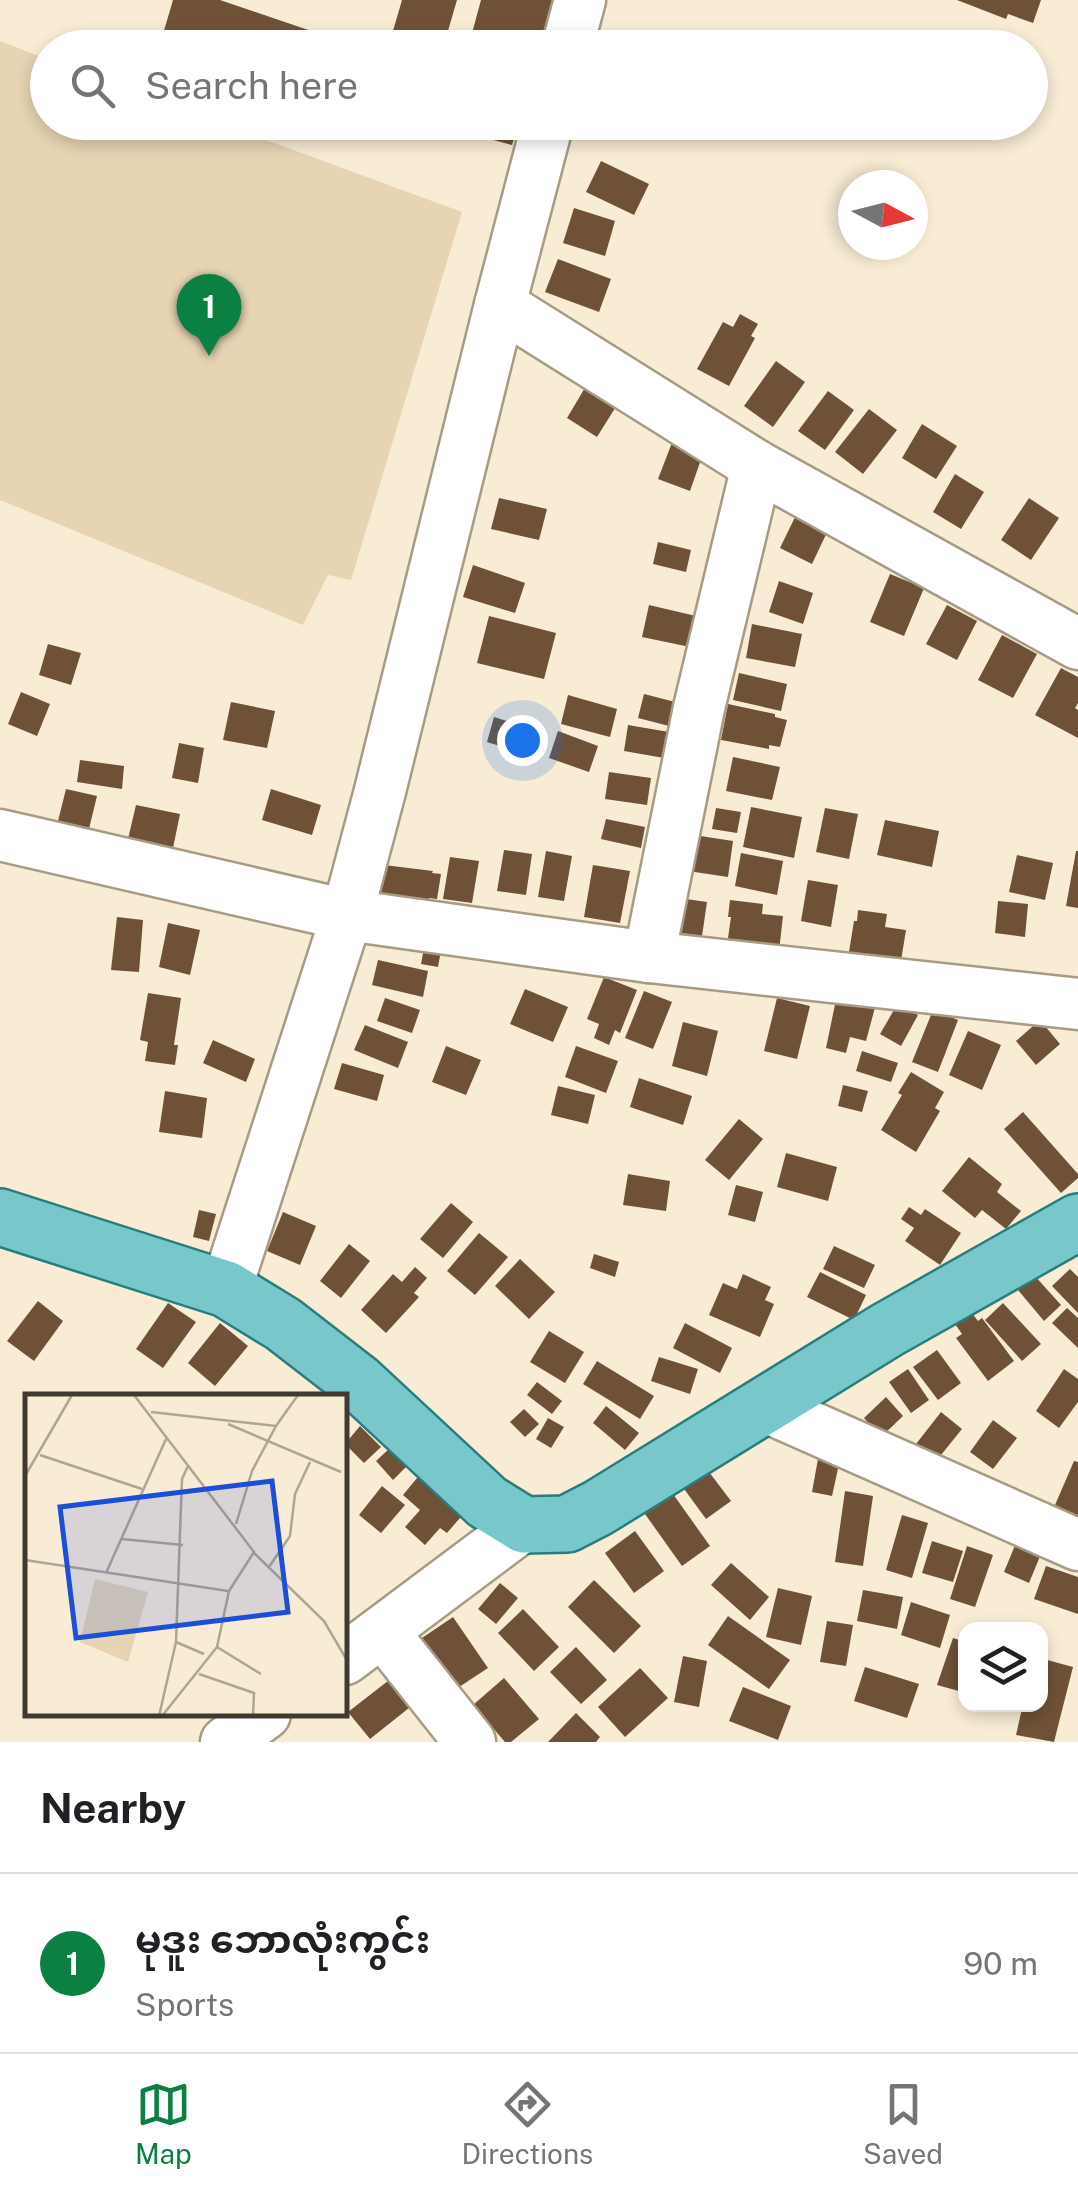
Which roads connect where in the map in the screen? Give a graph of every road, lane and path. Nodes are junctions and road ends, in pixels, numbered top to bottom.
1 (580, 0) edge
2 (572, 30) edge
3 (543, 140) edge
4 (500, 305) junction
5 (757, 466) junction
6 (1078, 644) edge
7 (0, 835) edge
8 (347, 915) junction
9 (648, 956) junction
10 (1078, 1004) edge
11 (0, 1217) edge
12 (1078, 1222) edge
13 (226, 1289) junction
14 (764, 1406) junction
15 (524, 1525) junction
16 (1078, 1545) edge
17 (364, 1645) edge
18 (262, 1717) edge
19 (226, 1742) edge
20 (470, 1742) edge

1 - 2 street
3 - 4 street
4 - 5 street
4 - 8 street
5 - 6 street
5 - 9 street
7 - 8 street
8 - 9 street
8 - 13 street
9 - 10 street
11 - 13 main road
12 - 14 main road
13 - 15 main road
14 - 15 main road
14 - 16 street
15 - 17 street
17 - 20 street
18 - 19 street

